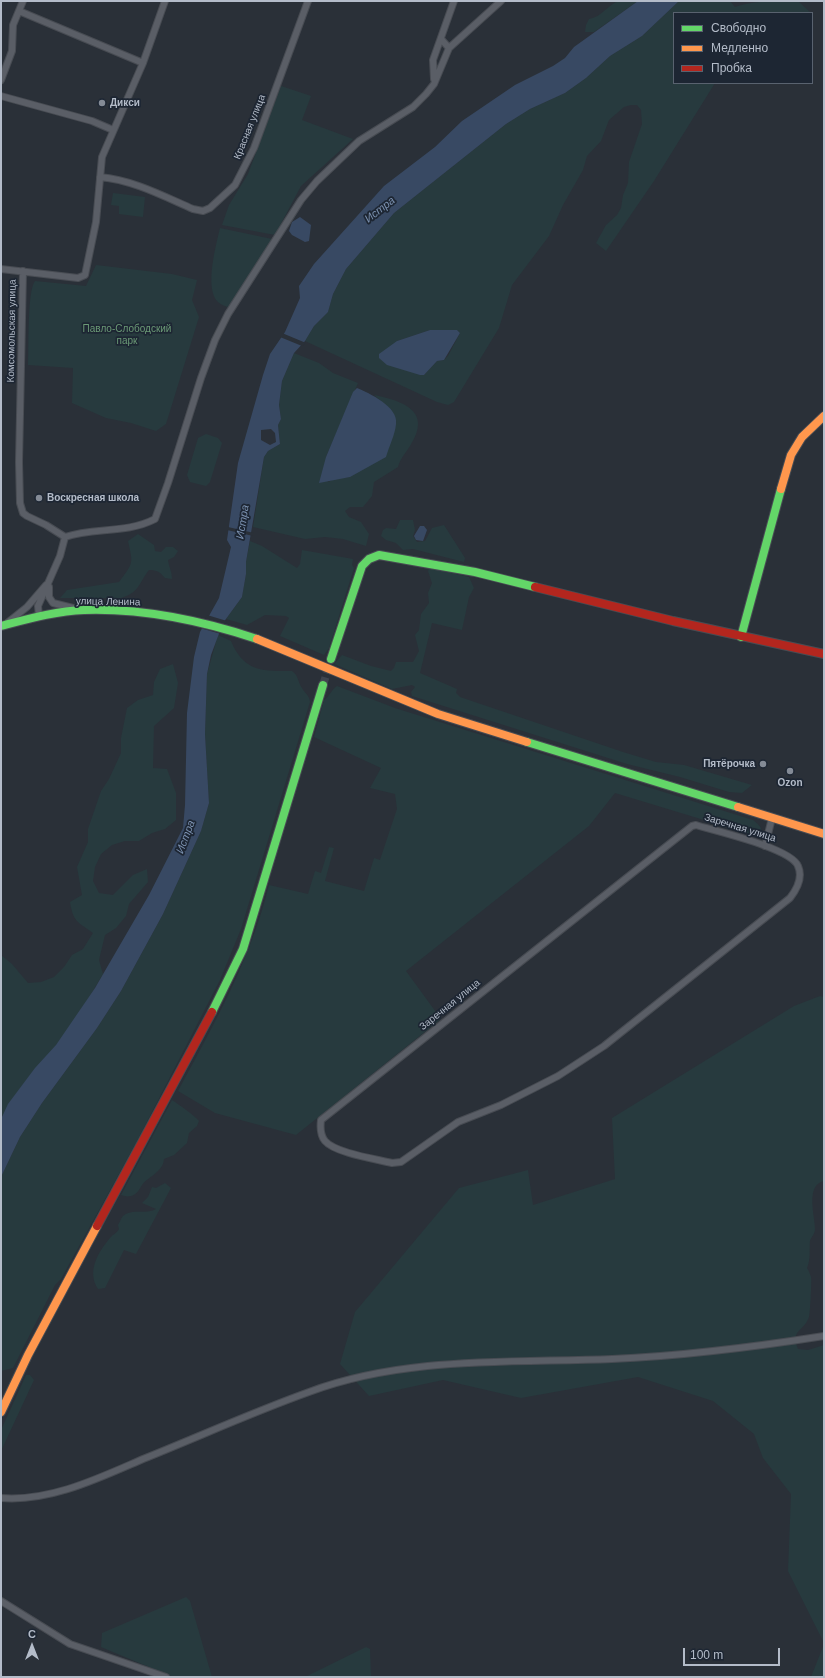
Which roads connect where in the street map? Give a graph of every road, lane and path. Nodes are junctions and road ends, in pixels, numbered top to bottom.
1 (23, 1) edge
2 (165, 1) edge
3 (308, 1) edge
4 (454, 1) edge
5 (501, 1) edge
6 (19, 11) junction
7 (440, 38) junction
8 (450, 48) junction
9 (143, 63) junction
10 (1, 80) edge
11 (434, 84) junction
12 (1, 96) edge
13 (112, 130) junction
14 (100, 177) junction
15 (1, 269) edge
16 (23, 271) junction
17 (824, 416) edge
18 (65, 537) junction
19 (50, 581) junction
20 (86, 610) junction
21 (40, 616) junction
22 (2, 626) edge
23 (741, 637) junction
24 (824, 654) edge
25 (331, 660) tunnel mouth
26 (323, 685) tunnel mouth
27 (772, 818) junction
28 (824, 834) edge
29 (765, 846) junction
30 (824, 1336) edge
31 (1, 1412) edge
32 (1, 1498) edge
33 (1, 1601) edge
34 (166, 1677) edge

1 - 6 street
2 - 9 street, Комсомольская улица
3 - 14 street, Красная улица
4 - 7 street
5 - 8 street
6 - 9 street
6 - 10 street
7 - 8 street
7 - 11 street
8 - 11 street
9 - 13 street, Комсомольская улица
11 - 18 street
12 - 13 street
13 - 14 street, Комсомольская улица
14 - 16 street, Комсомольская улица
15 - 16 street
16 - 18 street, Комсомольская улица
17 - 23 street
18 - 19 street
19 - 20 street
19 - 21 street
19 - 22 street
20 - 21 street, улица Ленина
20 - 27 street, улица Ленина
21 - 22 street, улица Ленина
23 - 24 street
23 - 25 street
26 - 31 street
27 - 28 street, улица Ленина
27 - 29 street
29 - 29 street, Заречная улица
30 - 32 street
33 - 34 street

